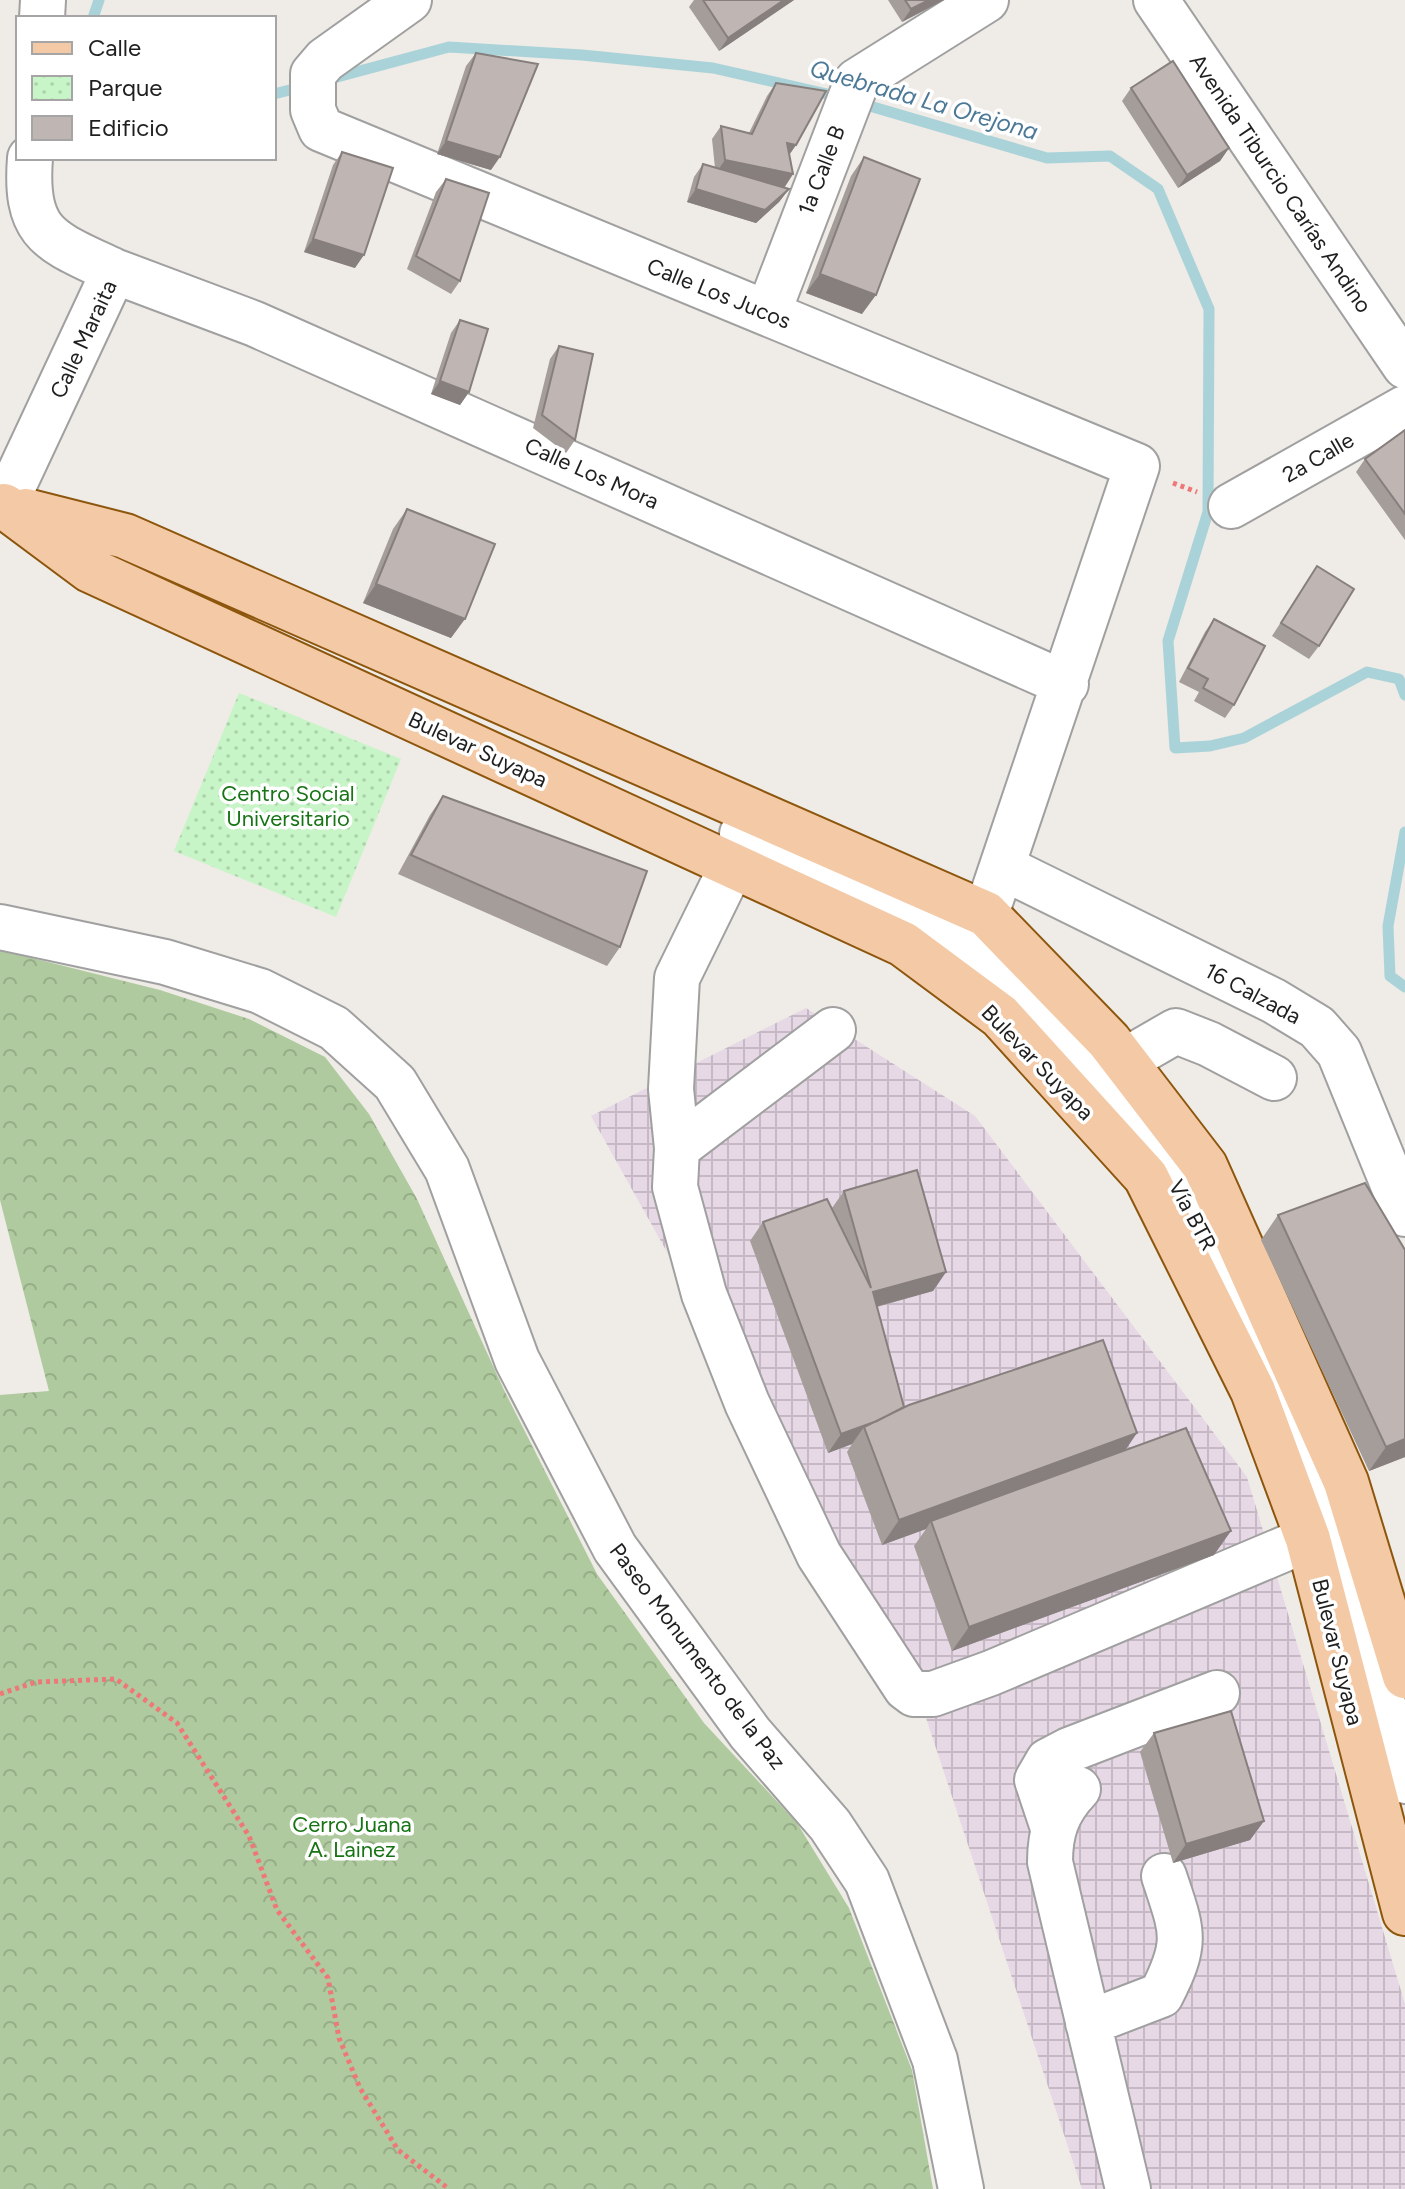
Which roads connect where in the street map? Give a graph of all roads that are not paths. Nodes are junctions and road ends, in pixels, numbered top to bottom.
1 (409, 0) edge
2 (986, 0) edge
3 (1156, 0) edge
4 (30, 160) edge
5 (114, 271) junction
6 (768, 313) junction
7 (1405, 366) edge
8 (1405, 408) edge
9 (2, 505) edge
10 (1231, 506) road end
11 (1066, 684) junction
12 (737, 850) junction
13 (1002, 867) junction
14 (986, 914) junction
15 (0, 927) edge
16 (833, 1030) dead end
17 (1124, 1061) junction
18 (1274, 1078) dead end
19 (677, 1148) junction
20 (1405, 1214) edge
21 (1308, 1539) junction
22 (1405, 1676) edge
23 (1217, 1693) dead end
24 (1405, 1781) edge
25 (1078, 1789) dead end
26 (1053, 1828) junction
27 (1164, 1876) dead end
28 (1405, 1913) edge
29 (1088, 2023) junction
30 (961, 2189) edge
31 (1128, 2189) edge

1 - 6 street, Calle Los Jucos
2 - 6 street, 1a Calle B
3 - 7 street, Avenida Tiburcio Carías Andino
4 - 5 street, Calle Maraita
5 - 9 street, Calle Maraita
5 - 11 street, Calle Los Mora
6 - 11 street, Calle Los Jucos
8 - 10 street, 2a Calle
9 - 12 main road, Bulevar Suyapa
9 - 14 main road
11 - 13 street
12 - 19 street
12 - 21 main road, Bulevar Suyapa
12 - 24 street, Vía BTR
13 - 14 street
13 - 20 street, 16 Calzada
14 - 17 main road
15 - 30 street, Paseo Monumento de la Paz
16 - 19 street
17 - 18 street
17 - 22 main road
19 - 21 street
21 - 28 main road, Bulevar Suyapa
23 - 26 street
25 - 26 street
26 - 29 street
27 - 29 street
29 - 31 street

